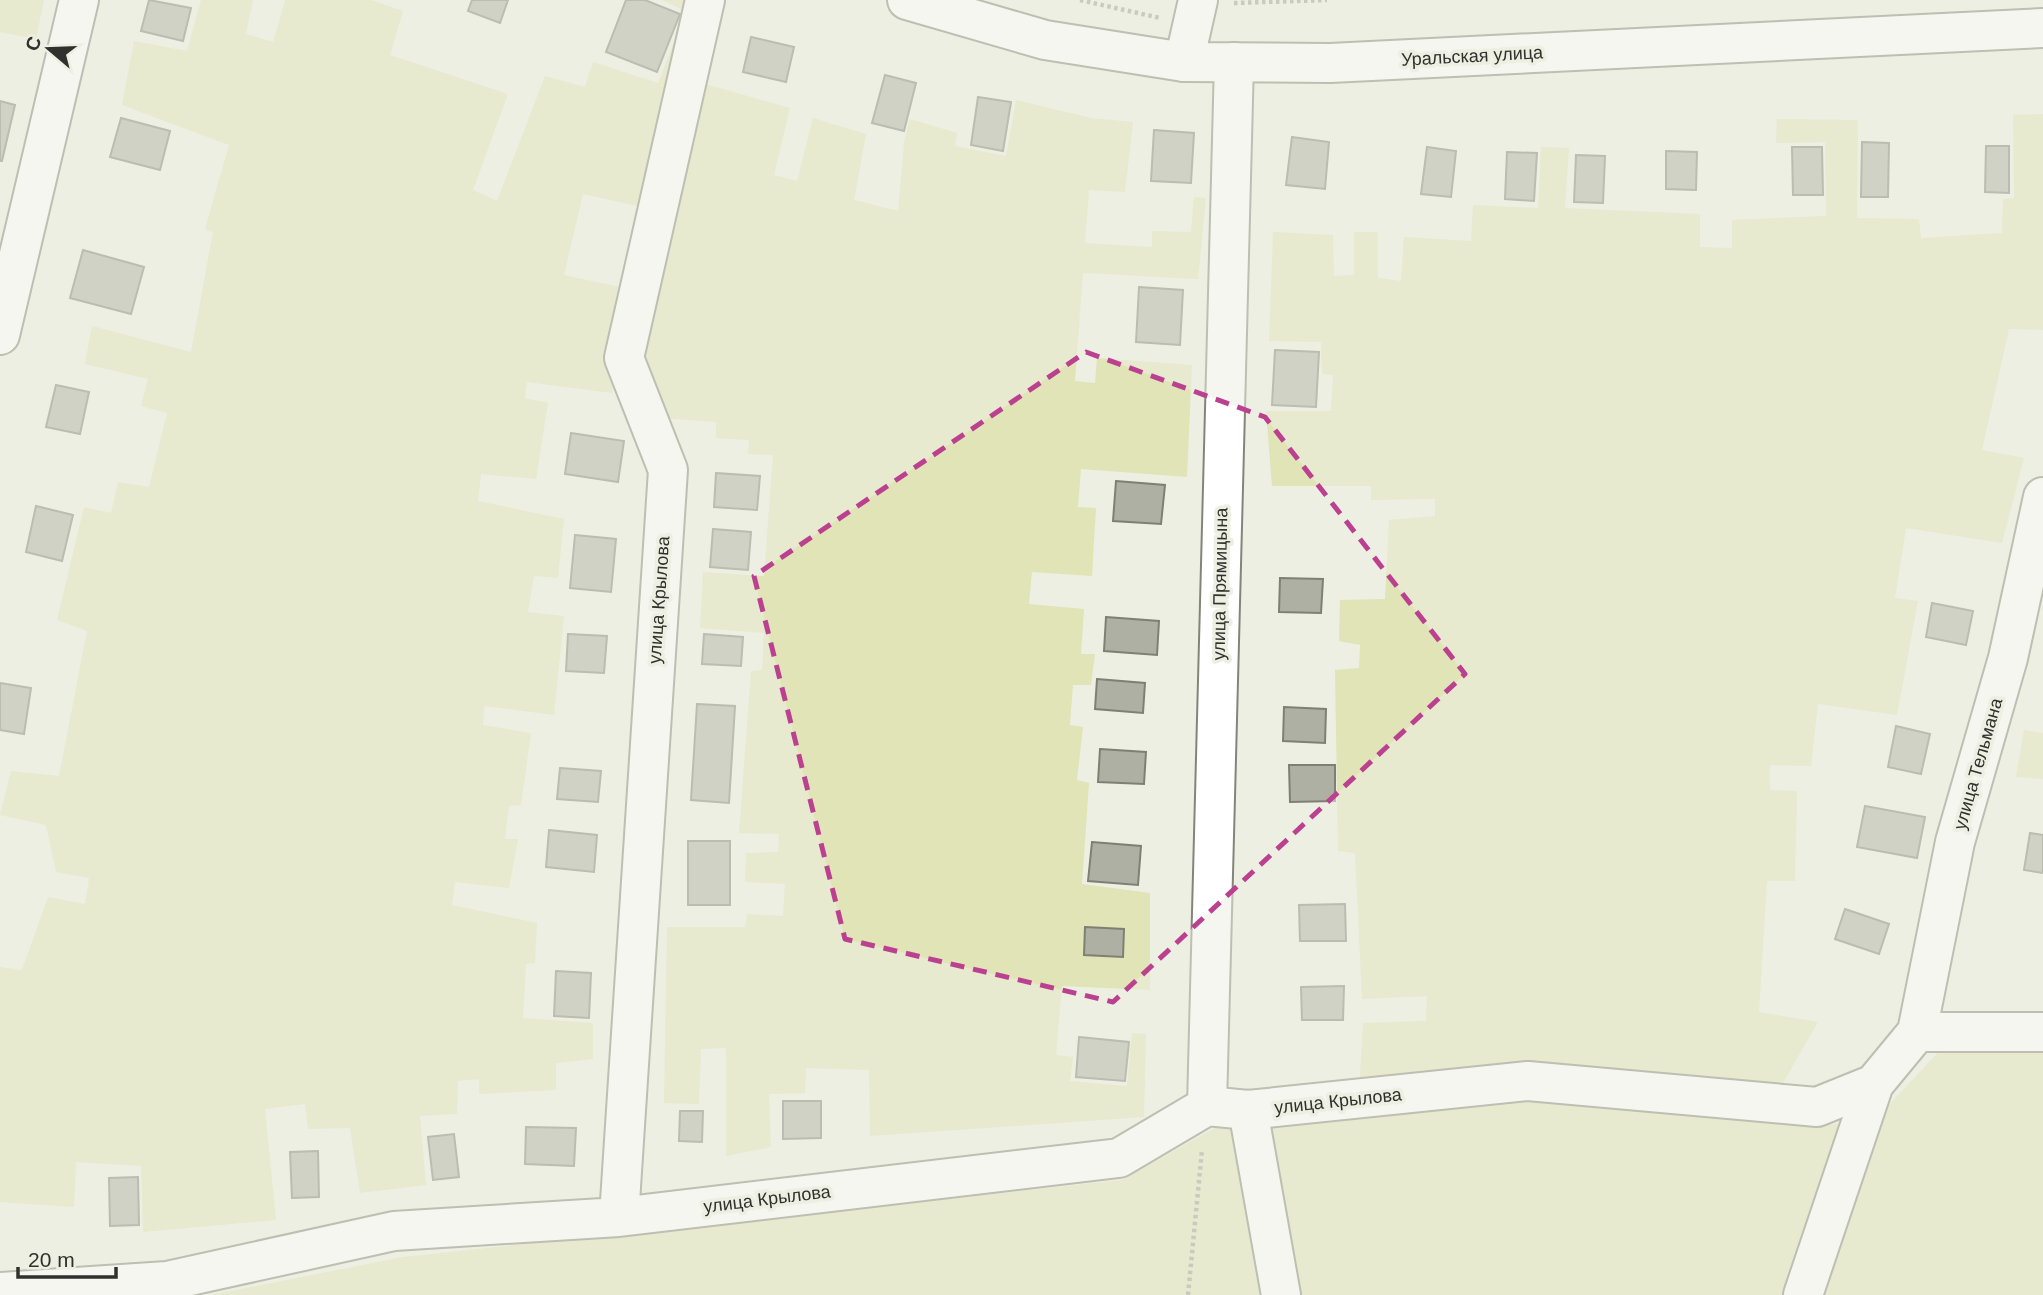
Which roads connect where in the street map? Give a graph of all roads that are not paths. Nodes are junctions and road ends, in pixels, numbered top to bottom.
1 (79, 0) edge
2 (705, 0) edge
3 (907, 0) edge
4 (1198, 0) edge
5 (2043, 27) edge
6 (1184, 62) junction
7 (1234, 62) junction
8 (0, 335) edge
9 (2043, 497) edge
10 (1917, 1032) junction
11 (2043, 1032) edge
12 (1874, 1084) junction
13 (1207, 1106) junction
14 (1248, 1110) junction
15 (620, 1217) junction
16 (0, 1292) edge
17 (1281, 1295) edge
18 (1802, 1295) edge

1 - 8 street
2 - 15 street, улица Крылова
3 - 6 street, Уральская улица
4 - 6 street
5 - 7 street, Уральская улица
6 - 7 street, Уральская улица
7 - 13 street, улица Прямицына
9 - 10 street, улица Тельмана
10 - 11 street
10 - 12 street, улица Крылова
12 - 14 street, улица Крылова
12 - 18 street
13 - 14 street, улица Крылова
13 - 15 street, улица Крылова
14 - 17 street
15 - 16 street, улица Крылова

